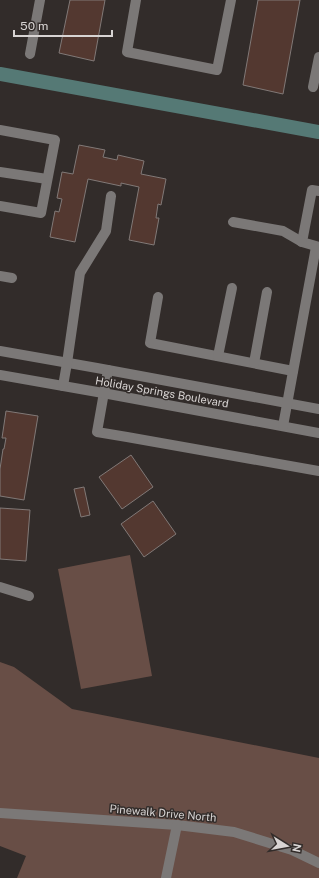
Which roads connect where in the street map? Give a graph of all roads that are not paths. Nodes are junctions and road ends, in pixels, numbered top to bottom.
1 (40, 0) edge
2 (136, 0) edge
3 (231, 0) edge
4 (30, 54) dead end
5 (319, 57) edge
6 (313, 87) dead end
7 (0, 130) edge
8 (0, 172) edge
9 (47, 179) junction
10 (319, 191) edge
11 (112, 196) dead end
12 (0, 206) edge
13 (233, 222) dead end
14 (302, 242) junction
15 (317, 247) edge
16 (0, 276) edge
17 (12, 278) dead end
18 (232, 288) dead end
19 (267, 292) dead end
20 (158, 297) dead end
21 (0, 351) edge
22 (218, 356) junction
23 (67, 363) junction
24 (254, 363) junction
25 (108, 370) junction
26 (293, 370) junction
27 (0, 375) edge
28 (62, 386) junction
29 (103, 393) junction
30 (287, 403) junction
31 (319, 409) edge
32 (283, 426) junction
33 (319, 433) edge
34 (319, 471) edge
35 (0, 587) edge
36 (29, 596) dead end
37 (0, 813) edge
38 (177, 825) junction
39 (319, 863) edge
40 (166, 878) edge

1 - 4 street
2 - 3 street
5 - 6 street
7 - 9 street
8 - 9 street
9 - 12 street
10 - 14 street
11 - 23 street
13 - 14 street
14 - 15 street
15 - 26 street
16 - 17 street
18 - 22 street
19 - 24 street
20 - 22 street
21 - 23 street, Holiday Springs Boulevard
22 - 24 street
23 - 25 street, Holiday Springs Boulevard
23 - 28 street
24 - 26 street
25 - 29 street
25 - 30 street, Holiday Springs Boulevard
26 - 30 street
27 - 28 street, Holiday Springs Boulevard
28 - 29 street, Holiday Springs Boulevard
29 - 32 street, Holiday Springs Boulevard
29 - 34 street
30 - 31 street, Holiday Springs Boulevard
30 - 32 street
32 - 33 street, Holiday Springs Boulevard
35 - 36 street
37 - 38 street, Pinewalk Drive North
38 - 39 street, Pinewalk Drive North
38 - 40 street

